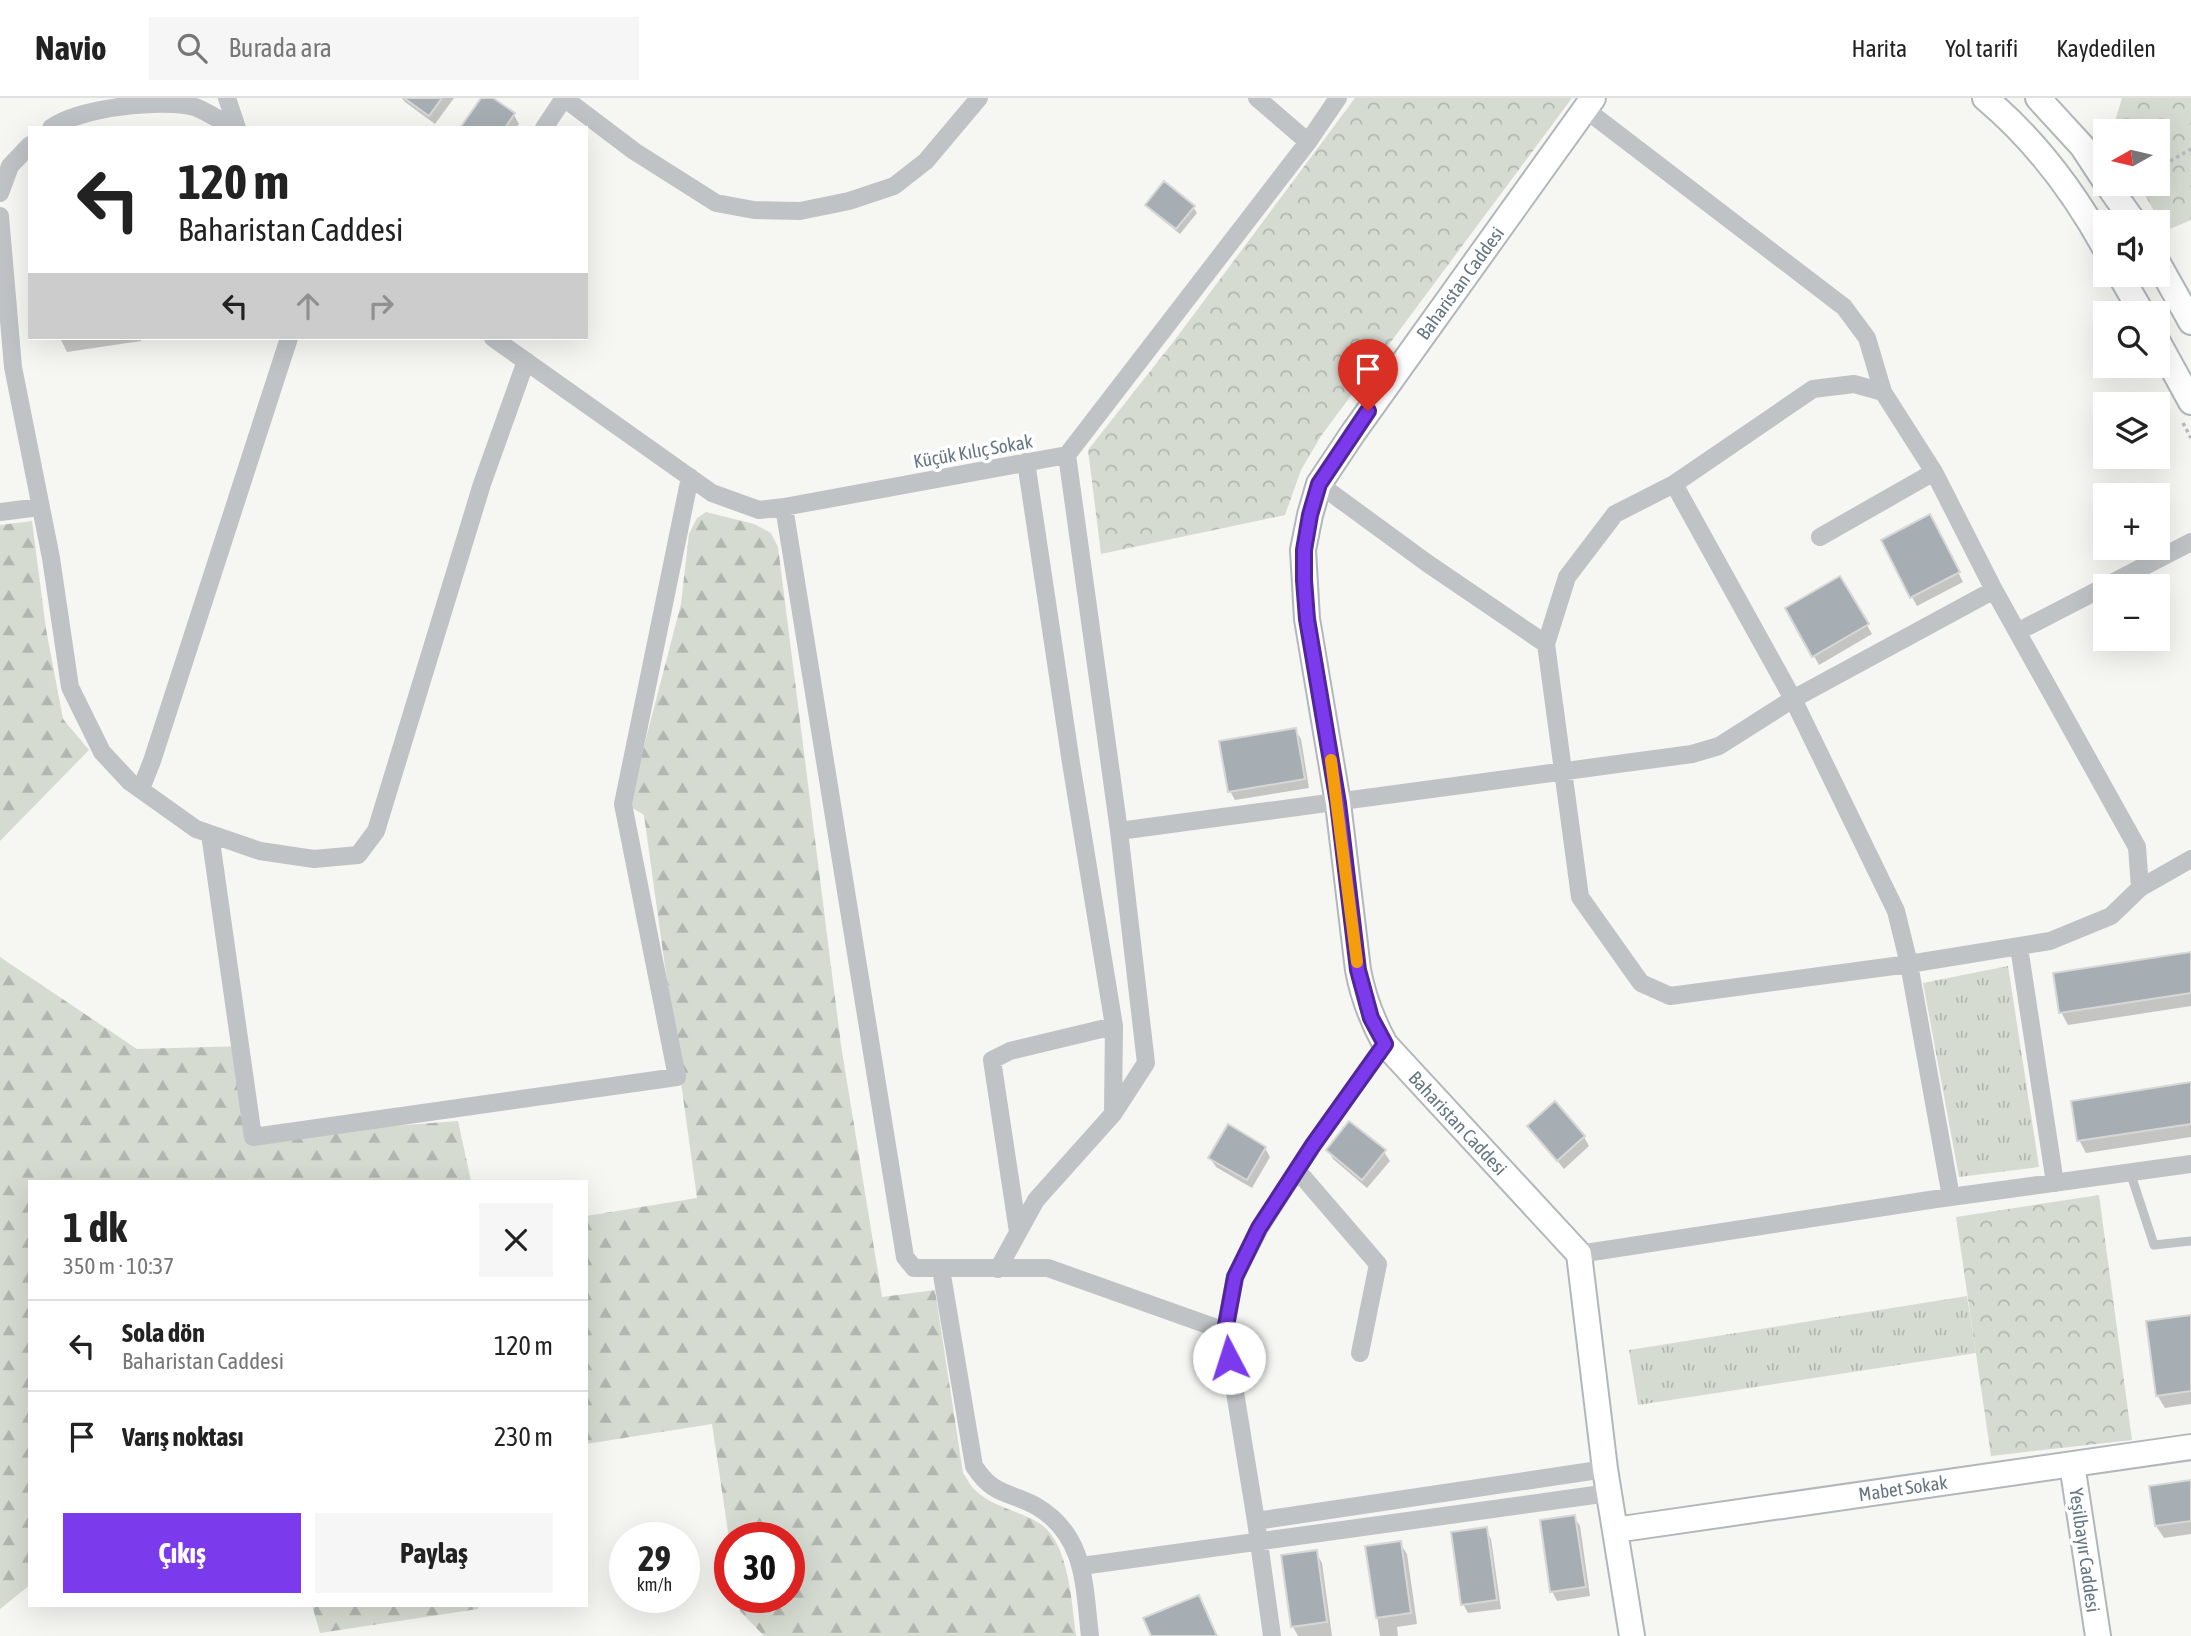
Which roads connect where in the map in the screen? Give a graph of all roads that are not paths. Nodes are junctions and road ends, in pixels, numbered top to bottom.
1 (226, 98) edge
2 (564, 98) edge
3 (979, 98) edge
4 (1257, 98) edge
5 (1338, 98) edge
6 (1985, 98) edge
7 (2038, 98) edge
8 (1589, 104) edge
9 (54, 126) edge
10 (231, 126) edge
11 (234, 126) edge
12 (545, 126) edge
13 (1308, 142) junction
14 (28, 147) edge
15 (2093, 162) edge
16 (0, 192) edge
17 (0, 216) edge
18 (2093, 226) edge
19 (2170, 284) edge
20 (2191, 322) edge
21 (288, 340) edge
22 (496, 340) edge
23 (526, 361) junction
24 (2170, 364) edge
25 (1883, 392) junction
26 (2191, 402) edge
27 (1067, 455) junction
28 (1026, 462) junction
29 (1934, 472) junction
30 (690, 477) junction
31 (1319, 484) junction
32 (1674, 484) junction
33 (40, 507) junction
34 (784, 507) junction
35 (0, 512) edge
36 (1820, 537) dead end
37 (2191, 542) edge
38 (1994, 590) junction
39 (2019, 631) junction
40 (1546, 644) junction
41 (1793, 699) junction
42 (1564, 772) junction
43 (141, 789) junction
44 (1338, 803) junction
45 (1119, 831) junction
46 (210, 834) junction
47 (2191, 859) edge
48 (2140, 888) junction
49 (2019, 947) junction
50 (1909, 964) junction
51 (1114, 1026) junction
52 (1385, 1044) junction
53 (1112, 1114) junction
54 (2191, 1164) edge
55 (1297, 1170) junction
56 (2130, 1172) junction
57 (2056, 1183) junction
58 (1951, 1197) junction
59 (1018, 1232) junction
60 (2191, 1241) edge
61 (1578, 1254) junction
62 (941, 1269) junction
63 (998, 1269) junction
64 (1225, 1331) junction
65 (1360, 1353) dead end
66 (2191, 1447) edge
67 (2073, 1464) junction
68 (1605, 1469) junction
69 (1609, 1493) junction
70 (1256, 1521) junction
71 (1615, 1530) junction
72 (1259, 1540) junction
73 (1082, 1566) junction
74 (1090, 1636) edge
75 (1272, 1636) edge
76 (1632, 1636) edge
77 (2098, 1636) edge

1 - 11 street
2 - 3 street
2 - 12 street
4 - 13 street
5 - 13 street
6 - 18 street
7 - 15 street
8 - 25 street
8 - 31 street, Baharistan Caddesi
9 - 10 street
13 - 27 street
14 - 16 street
17 - 33 street
19 - 20 street
21 - 43 street
22 - 23 street, Küçük Kılıç Sokak
23 - 30 street, Küçük Kılıç Sokak
23 - 46 street
24 - 26 street
25 - 29 street
25 - 32 street
27 - 28 street, Küçük Kılıç Sokak
27 - 45 street
28 - 34 street, Küçük Kılıç Sokak
28 - 51 street
29 - 36 street
29 - 38 street
30 - 34 street, Küçük Kılıç Sokak
30 - 46 street
31 - 40 street
31 - 44 street, Baharistan Caddesi
32 - 40 street
32 - 41 street
33 - 35 street
33 - 43 street
34 - 62 street
37 - 39 street
38 - 39 street
38 - 41 street
39 - 48 street
40 - 42 street
41 - 42 street
41 - 50 street
42 - 44 street
42 - 50 street
43 - 46 street
44 - 45 street
44 - 52 street, Baharistan Caddesi
45 - 53 street
47 - 48 street
48 - 49 street
49 - 50 street
49 - 57 street
50 - 58 street
51 - 53 street
51 - 59 street
52 - 55 street
52 - 61 street, Baharistan Caddesi
53 - 59 street
54 - 56 street
55 - 64 street
55 - 65 street
56 - 57 street
56 - 60 lane
57 - 58 street
58 - 61 street
59 - 63 street
61 - 68 street
62 - 63 street
62 - 73 street
63 - 64 street
64 - 70 street
66 - 67 street, Mabet Sokak
67 - 71 street, Mabet Sokak
67 - 77 street, Yeşilbayır Caddesi
68 - 69 street
68 - 70 street
69 - 71 street
69 - 72 street
70 - 72 street
71 - 76 street
72 - 73 street
72 - 75 street
73 - 74 street

